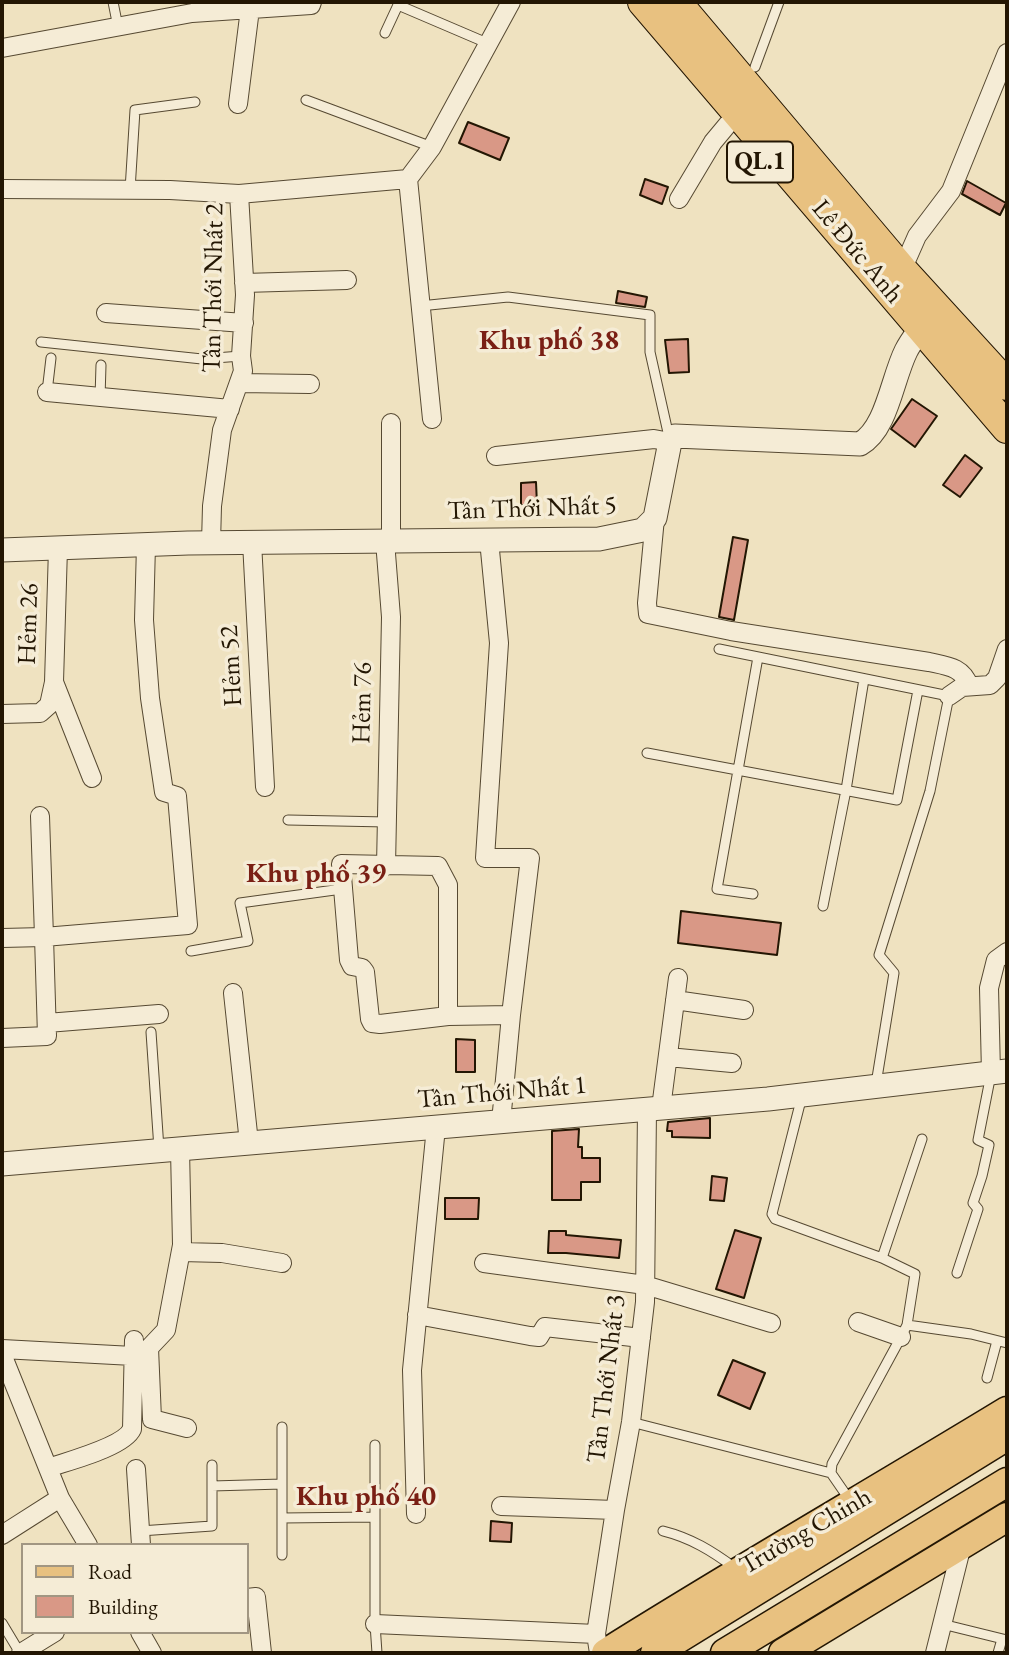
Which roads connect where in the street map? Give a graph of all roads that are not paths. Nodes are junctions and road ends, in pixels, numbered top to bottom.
1 (113, 2) edge
2 (312, 2) edge
3 (511, 2) edge
4 (622, 2) edge
5 (643, 2) edge
6 (676, 2) edge
7 (698, 2) edge
8 (779, 2) edge
9 (250, 9) junction
10 (118, 27) junction
11 (385, 33) dead end
12 (487, 43) junction
13 (2, 48) edge
14 (1007, 53) edge
15 (755, 67) junction
16 (306, 100) dead end
17 (195, 102) dead end
18 (238, 104) dead end
19 (728, 124) junction
20 (432, 147) junction
21 (408, 178) junction
22 (2, 189) edge
23 (130, 190) junction
24 (239, 194) junction
25 (679, 199) dead end
26 (899, 266) junction
27 (347, 281) dead end
28 (244, 283) junction
29 (420, 306) junction
30 (106, 313) dead end
31 (914, 319) junction
32 (244, 323) junction
33 (41, 342) dead end
34 (242, 356) junction
35 (51, 358) dead end
36 (101, 365) dead end
37 (239, 383) junction
38 (310, 384) dead end
39 (1007, 385) edge
40 (47, 392) joint
41 (100, 398) junction
42 (230, 409) junction
43 (432, 419) dead end
44 (391, 423) dead end
45 (1007, 428) edge
46 (670, 442) junction
47 (496, 456) dead end
48 (655, 518) junction
49 (489, 540) junction
50 (388, 541) junction
51 (252, 542) junction
52 (211, 543) junction
53 (146, 545) junction
54 (58, 548) junction
55 (2, 550) edge
56 (719, 649) dead end
57 (1007, 649) edge
58 (758, 657) junction
59 (864, 678) junction
60 (54, 682) junction
61 (969, 686) junction
62 (918, 690) junction
63 (949, 696) junction
64 (2, 714) edge
65 (647, 753) dead end
66 (737, 770) junction
67 (92, 778) dead end
68 (265, 787) dead end
69 (846, 790) junction
70 (40, 816) dead end
71 (288, 820) dead end
72 (387, 822) junction
73 (386, 866) junction
74 (342, 889) junction
75 (753, 894) dead end
76 (822, 906) dead end
77 (44, 937) junction
78 (2, 938) edge
79 (191, 951) dead end
80 (1007, 952) edge
81 (678, 978) dead end
82 (233, 993) dead end
83 (675, 1000) junction
84 (744, 1010) dead end
85 (159, 1014) dead end
86 (448, 1016) junction
87 (510, 1016) junction
88 (47, 1023) junction
89 (151, 1032) dead end
90 (2, 1038) edge
91 (668, 1057) junction
92 (732, 1063) dead end
93 (999, 1072) edge
94 (876, 1085) junction
95 (802, 1094) junction
96 (654, 1108) junction
97 (501, 1122) junction
98 (436, 1127) junction
99 (922, 1139) dead end
100 (249, 1143) junction
101 (170, 1150) junction
102 (2, 1164) edge
103 (181, 1252) junction
104 (882, 1258) junction
105 (282, 1263) dead end
106 (484, 1263) dead end
107 (957, 1273) dead end
108 (645, 1285) junction
109 (417, 1315) junction
110 (858, 1322) dead end
111 (771, 1323) dead end
112 (904, 1331) junction
113 (641, 1338) junction
114 (1002, 1342) edge
115 (2, 1351) edge
116 (987, 1377) dead end
117 (1007, 1411) edge
118 (631, 1422) junction
119 (282, 1427) dead end
120 (187, 1428) dead end
121 (1007, 1436) edge
122 (375, 1445) dead end
123 (212, 1465) dead end
124 (48, 1468) junction
125 (136, 1469) dead end
126 (831, 1473) junction
127 (1007, 1482) edge
128 (282, 1483) junction
129 (212, 1486) junction
130 (60, 1498) junction
131 (853, 1505) junction
132 (501, 1506) dead end
133 (615, 1510) junction
134 (416, 1514) dead end
135 (374, 1517) junction
136 (1007, 1517) edge
137 (282, 1518) junction
138 (663, 1531) dead end
139 (2, 1535) edge
140 (141, 1538) edge
141 (87, 1543) edge
142 (962, 1545) junction
143 (282, 1555) dead end
144 (739, 1571) junction
145 (248, 1598) edge
146 (2, 1623) edge
147 (375, 1624) junction
148 (942, 1625) junction
149 (52, 1634) edge
150 (141, 1634) edge
151 (1005, 1639) edge
152 (601, 1644) edge
153 (21, 1653) edge
154 (152, 1653) edge
155 (262, 1653) edge
156 (377, 1653) edge
157 (599, 1653) edge
158 (655, 1653) edge
159 (726, 1653) edge
160 (783, 1653) edge
161 (935, 1653) edge
162 (998, 1653) edge

1 - 10 lane
2 - 9 street
3 - 12 street
4 - 19 highway, Lê Đức Anh / QL.1
5 - 31 highway, Lê Đức Anh / QL.1
6 - 26 highway, Lê Đức Anh / QL.1
7 - 15 highway, Lê Đức Anh / QL.1
8 - 15 lane
9 - 10 street
9 - 18 street
10 - 13 street
11 - 12 lane
12 - 20 street
14 - 26 street
15 - 26 highway, Lê Đức Anh / QL.1
16 - 20 lane
17 - 23 lane
19 - 25 street
19 - 31 highway, Lê Đức Anh / QL.1
20 - 21 street
21 - 24 street, Tân Thới Nhất 2
21 - 29 street
22 - 23 street
23 - 24 street
24 - 28 street, Tân Thới Nhất 2
26 - 39 highway, Lê Đức Anh / QL.1
27 - 28 street
28 - 32 street, Tân Thới Nhất 2
29 - 43 street
29 - 46 lane
30 - 32 street
31 - 45 highway, Lê Đức Anh / QL.1
31 - 46 street
32 - 34 street, Tân Thới Nhất 2
33 - 34 lane
34 - 37 street, Tân Thới Nhất 2
35 - 40 lane
36 - 41 lane
37 - 38 street
37 - 42 street, Tân Thới Nhất 2
40 - 41 street
41 - 42 street
42 - 52 street, Tân Thới Nhất 2
44 - 50 street, Hẻm 76
46 - 47 street
46 - 48 street, Tân Thới Nhất 5
48 - 49 street, Tân Thới Nhất 5
48 - 61 street
49 - 50 street, Tân Thới Nhất 5
49 - 87 street
50 - 51 street, Tân Thới Nhất 5
50 - 72 street, Hẻm 76
51 - 52 street, Tân Thới Nhất 5
51 - 68 street, Hẻm 52
52 - 53 street, Tân Thới Nhất 5
53 - 54 street, Tân Thới Nhất 5
53 - 77 street
54 - 55 street, Tân Thới Nhất 5
54 - 60 street, Hẻm 26
56 - 58 lane
57 - 61 street
58 - 59 lane
58 - 66 lane
59 - 62 lane
59 - 69 lane
60 - 64 street
60 - 67 street, Hẻm 26
61 - 63 street
62 - 63 lane
62 - 69 lane
63 - 94 lane
65 - 66 lane
66 - 69 lane
66 - 75 lane
69 - 76 lane
70 - 77 street
71 - 72 lane
72 - 73 street, Hẻm 76
73 - 74 street
73 - 86 street
74 - 79 lane
74 - 86 street
77 - 78 street
77 - 88 street
80 - 93 street
81 - 83 street, Tân Thới Nhất 3
82 - 100 street
83 - 84 street
83 - 91 street, Tân Thới Nhất 3
85 - 88 street
86 - 87 street
87 - 97 street
88 - 90 street
89 - 101 lane
91 - 92 street
91 - 96 street, Tân Thới Nhất 3
93 - 94 street, Tân Thới Nhất 1
93 - 107 lane
94 - 95 street, Tân Thới Nhất 1
95 - 96 street, Tân Thới Nhất 1
95 - 104 lane
96 - 97 street, Tân Thới Nhất 1
96 - 108 street, Tân Thới Nhất 3
97 - 98 street, Tân Thới Nhất 1
98 - 100 street, Tân Thới Nhất 1
98 - 109 street
99 - 104 lane
100 - 101 street, Tân Thới Nhất 1
101 - 102 street, Tân Thới Nhất 1
101 - 103 street
103 - 105 street
103 - 120 street
104 - 112 lane
106 - 108 street
108 - 111 street
108 - 113 street, Tân Thới Nhất 3
109 - 113 street
109 - 134 street
110 - 112 street
112 - 114 lane
112 - 126 lane
113 - 118 street, Tân Thới Nhất 3
114 - 116 lane
115 - 124 street
115 - 124 street
117 - 131 main road, Trường Chinh
118 - 126 lane
118 - 133 street, Tân Thới Nhất 3
119 - 128 lane
121 - 158 main road, Trường Chinh
122 - 135 lane
123 - 129 lane
124 - 130 street
125 - 140 street
126 - 131 lane
127 - 159 main road
128 - 129 lane
128 - 137 lane
129 - 140 lane
130 - 139 street
130 - 141 street
131 - 144 main road, Trường Chinh
132 - 133 street
133 - 152 street, Tân Thới Nhất 3
135 - 137 lane
135 - 147 lane
136 - 142 main road
137 - 143 lane
138 - 144 lane
142 - 148 street
142 - 160 main road
144 - 152 main road, Trường Chinh
145 - 155 street
146 - 153 lane
147 - 152 street
147 - 156 lane
148 - 151 lane
148 - 161 street
149 - 153 street
150 - 154 street
151 - 162 lane
152 - 157 street, Tân Thới Nhất 3

